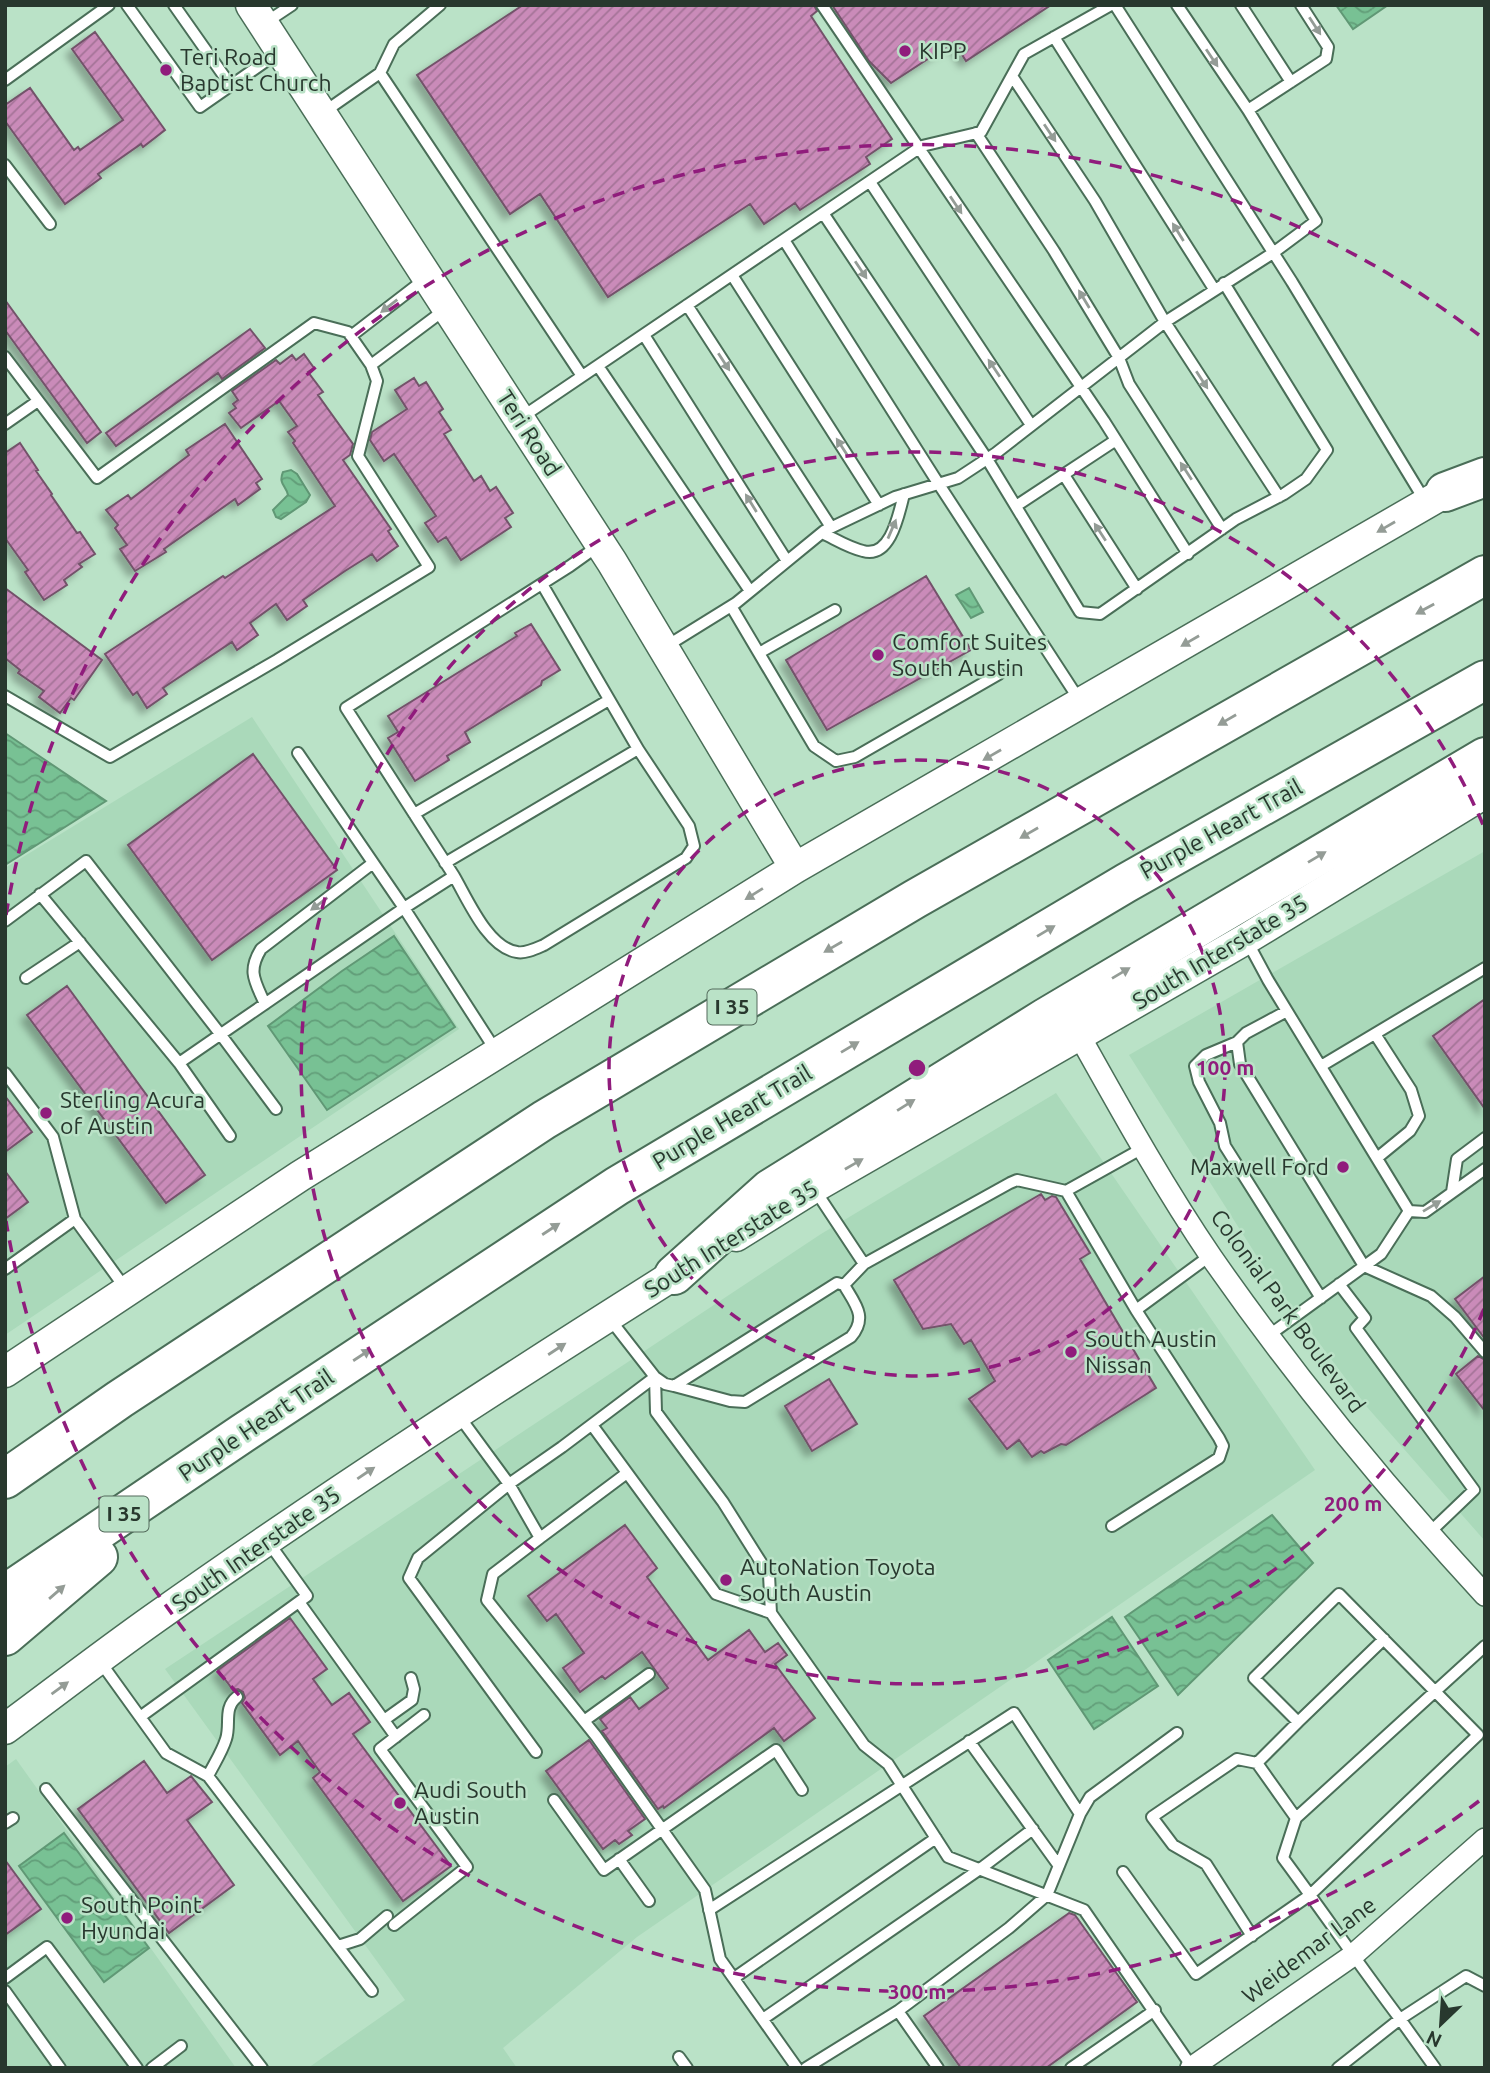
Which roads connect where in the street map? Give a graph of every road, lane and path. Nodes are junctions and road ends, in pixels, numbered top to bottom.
1 (109, 5) edge
2 (127, 5) edge
3 (174, 5) edge
4 (292, 5) edge
5 (440, 5) edge
6 (822, 5) edge
7 (1113, 5) edge
8 (1177, 5) edge
9 (1241, 5) edge
10 (1301, 5) edge
11 (257, 15) edge
12 (1054, 37) junction
13 (281, 51) junction
14 (380, 73) junction
15 (1012, 76) junction
16 (5, 80) edge
17 (1291, 82) junction
18 (231, 86) junction
19 (1248, 110) junction
20 (322, 114) junction
21 (976, 133) junction
22 (918, 149) junction
23 (5, 165) edge
24 (870, 181) junction
25 (823, 213) junction
26 (50, 224) dead end
27 (784, 240) junction
28 (1273, 253) junction
29 (732, 275) junction
30 (427, 277) junction
31 (1219, 286) junction
32 (687, 305) junction
33 (447, 308) junction
34 (1165, 322) junction
35 (644, 335) junction
36 (351, 336) junction
37 (5, 357) edge
38 (1119, 358) junction
39 (371, 365) junction
40 (598, 366) junction
41 (582, 376) junction
42 (1080, 388) junction
43 (38, 401) junction
44 (519, 419) junction
45 (5, 424) edge
46 (1031, 425) junction
47 (1116, 440) junction
48 (987, 459) junction
49 (1485, 470) edge
50 (1063, 475) junction
51 (1485, 477) edge
52 (938, 483) junction
53 (904, 494) junction
54 (1279, 497) junction
55 (1436, 498) junction
56 (879, 505) junction
57 (1016, 506) junction
58 (1223, 529) junction
59 (826, 530) junction
60 (600, 544) junction
61 (1188, 554) junction
62 (788, 561) junction
63 (1485, 575) edge
64 (542, 584) junction
65 (1137, 589) junction
66 (750, 591) junction
67 (731, 606) junction
68 (835, 610) dead end
69 (663, 648) junction
70 (759, 653) junction
71 (999, 674) dead end
72 (1485, 680) edge
73 (5, 696) edge
74 (609, 700) junction
75 (1082, 704) junction
76 (638, 749) junction
77 (298, 753) dead end
78 (1485, 757) edge
79 (1485, 793) edge
80 (414, 814) junction
81 (373, 863) junction
82 (445, 863) junction
83 (795, 868) junction
84 (454, 876) junction
85 (40, 894) junction
86 (404, 908) junction
87 (5, 921) edge
88 (1246, 939) junction
89 (80, 942) junction
90 (1485, 968) edge
91 (26, 978) dead end
92 (265, 1004) junction
93 (1287, 1012) junction
94 (1375, 1034) junction
95 (221, 1035) junction
96 (1079, 1035) junction
97 (1237, 1042) junction
98 (498, 1053) junction
99 (179, 1063) junction
100 (1321, 1066) junction
101 (5, 1073) edge
102 (276, 1109) dead end
103 (230, 1136) dead end
104 (1485, 1138) edge
105 (1143, 1148) junction
106 (1377, 1158) junction
107 (1485, 1168) edge
108 (813, 1188) junction
109 (1066, 1191) junction
110 (1452, 1192) junction
111 (1409, 1211) junction
112 (75, 1219) junction
113 (1211, 1255) junction
114 (864, 1264) junction
115 (1364, 1266) junction
116 (5, 1269) edge
117 (674, 1275) junction
118 (1339, 1284) junction
119 (844, 1285) junction
120 (127, 1290) junction
121 (1321, 1298) junction
122 (1136, 1310) junction
123 (608, 1316) junction
124 (1268, 1336) junction
125 (1485, 1352) edge
126 (5, 1372) edge
127 (655, 1377) junction
128 (674, 1386) junction
129 (457, 1413) junction
130 (592, 1425) junction
131 (243, 1433) junction
132 (627, 1473) junction
133 (5, 1479) edge
134 (509, 1484) junction
135 (1479, 1492) edge
136 (1112, 1526) dead end
137 (1428, 1534) junction
138 (540, 1538) junction
139 (267, 1541) junction
140 (5, 1594) edge
141 (1485, 1595) edge
142 (299, 1602) junction
143 (771, 1613) junction
144 (5, 1636) edge
145 (1384, 1639) junction
146 (1485, 1646) edge
147 (99, 1660) junction
148 (649, 1674) dead end
149 (411, 1678) dead end
150 (1436, 1691) junction
151 (237, 1697) dead end
152 (424, 1715) dead end
153 (141, 1717) junction
154 (384, 1720) junction
155 (584, 1721) junction
156 (1298, 1723) junction
157 (5, 1729) edge
158 (1177, 1733) dead end
159 (396, 1737) junction
160 (969, 1741) junction
161 (536, 1752) dead end
162 (1257, 1763) junction
163 (208, 1776) junction
164 (900, 1785) junction
165 (46, 1789) dead end
166 (802, 1790) dead end
167 (554, 1800) dead end
168 (1080, 1814) junction
169 (1296, 1818) junction
170 (662, 1828) junction
171 (1033, 1829) junction
172 (936, 1839) junction
173 (1485, 1839) edge
174 (619, 1859) junction
175 (1059, 1866) junction
176 (980, 1869) junction
177 (1124, 1872) dead end
178 (1047, 1895) junction
179 (1310, 1895) junction
180 (649, 1901) dead end
181 (709, 1910) junction
182 (1252, 1936) junction
183 (338, 1946) junction
184 (1352, 1956) junction
185 (5, 1978) edge
186 (734, 1978) junction
187 (1485, 1986) edge
188 (5, 1991) edge
189 (372, 1991) dead end
190 (1155, 2010) junction
191 (898, 2011) junction
192 (762, 2019) junction
193 (1401, 2019) junction
194 (181, 2046) dead end
195 (679, 2057) dead end
196 (1345, 2065) edge
197 (1192, 2067) edge
198 (60, 2068) edge
199 (137, 2068) edge
200 (152, 2068) edge
201 (261, 2068) edge
202 (687, 2068) edge
203 (797, 2068) edge
204 (807, 2068) edge
205 (938, 2068) edge
206 (1071, 2068) edge
207 (1435, 2068) edge

1 - 16 lane
2 - 18 lane
3 - 18 lane
4 - 11 lane
5 - 14 lane
6 - 22 lane
7 - 12 lane
7 - 28 lane
8 -> 19 lane
9 - 17 lane
10 -> 17 lane
11 - 13 main road, Teri Road
12 - 15 lane
31 -> 12 lane
13 - 18 lane
13 - 20 main road, Teri Road
14 - 20 lane
14 - 41 lane
15 - 21 lane
15 -> 34 lane
17 - 19 lane
19 - 28 lane
20 - 30 main road, Teri Road
21 - 22 lane
38 -> 21 lane
22 - 24 lane
22 -> 42 lane
23 - 26 lane
24 - 25 lane
46 -> 24 lane
25 - 27 lane
25 -> 48 lane
27 - 29 lane
27 - 52 lane
28 - 31 lane
28 - 55 lane
29 - 32 lane
56 -> 29 lane
30 - 33 main road, Teri Road
30 -> 36 lane
31 - 34 lane
31 - 54 lane
32 - 35 lane
32 -> 59 lane
33 - 39 lane
33 - 44 main road, Teri Road
34 - 38 lane
34 -> 54 lane
35 - 40 lane
62 -> 35 lane
36 - 39 lane
36 - 43 lane
37 - 43 lane
38 - 42 lane
58 -> 38 lane
39 - 73 lane
40 - 41 lane
40 - 66 lane
41 - 44 lane
42 - 46 lane
42 - 47 lane
43 - 45 lane
44 - 60 main road, Teri Road
46 - 48 lane
47 - 50 lane
47 - 61 lane
48 - 52 lane
48 - 57 lane
49 - 55 main road
50 - 57 lane
65 -> 50 lane
51 - 55 highway
52 - 53 lane
52 - 75 lane
53 - 56 lane
59 -> 53 lane
54 - 58 lane
55 -> 75 main road
56 - 59 lane
57 - 65 lane
58 - 61 lane
59 - 62 lane
60 - 64 lane
60 - 69 main road, Teri Road
61 - 65 lane
62 - 66 lane
63 -> 133 highway, I 35
64 - 74 lane
64 - 80 lane
66 - 67 lane
67 - 69 lane
67 - 70 lane
68 - 70 lane
69 - 83 main road, Teri Road
70 - 71 lane
131 -> 72 highway, Purple Heart Trail / I 35
74 - 76 lane
74 - 80 lane
75 -> 83 main road
76 - 82 lane
76 - 84 lane
77 - 81 lane
117 -> 78 highway
79 - 88 main road, South Interstate 35
80 - 82 lane
81 - 86 lane
81 -> 92 lane
82 - 84 lane
83 -> 98 main road
84 - 86 lane
85 - 87 lane
85 - 89 lane
85 - 95 lane
86 - 92 lane
86 - 98 lane
88 - 93 lane
88 - 96 main road, South Interstate 35
89 - 91 lane
89 - 99 lane
90 - 94 lane
92 - 95 lane
93 - 97 lane
93 - 100 lane
94 - 100 lane
94 - 106 lane
95 - 99 lane
95 - 102 lane
96 - 105 street, Colonial Park Boulevard
108 -> 96 main road, South Interstate 35
97 - 115 lane
97 - 121 lane
98 - 120 main road
99 - 103 lane
100 - 106 lane
101 - 112 lane
104 - 110 lane
105 - 109 lane
105 - 113 street, Colonial Park Boulevard
106 - 111 lane
107 - 110 lane
108 - 114 lane
108 - 117 main road, South Interstate 35
109 - 114 lane
109 - 122 lane
111 -> 110 lane
111 - 115 lane
112 - 116 lane
112 - 120 lane
113 - 122 lane
113 - 124 street, Colonial Park Boulevard
114 - 119 lane
115 - 118 lane
115 - 125 lane
117 - 123 main road, South Interstate 35
118 - 121 lane
118 - 135 lane
119 - 128 lane
119 - 128 lane
120 - 126 main road
121 - 124 lane
122 - 136 lane
123 - 127 lane
129 -> 123 main road, South Interstate 35
124 - 137 street, Colonial Park Boulevard
127 - 128 lane
127 - 130 lane
127 - 143 lane
129 - 134 lane
139 -> 129 main road, South Interstate 35
130 - 132 lane
130 - 134 lane
131 - 140 highway, Purple Heart Trail / I 35
144 -> 131 highway
132 - 138 lane
132 - 143 lane
134 - 138 lane
134 - 161 lane
135 - 137 lane
137 - 141 street, Colonial Park Boulevard
138 - 155 lane
139 - 142 lane
139 - 147 main road, South Interstate 35
142 - 153 lane
142 - 154 lane
143 - 164 lane
145 - 150 lane
145 - 156 lane
145 - 156 lane
146 - 150 lane
147 - 153 lane
157 -> 147 main road, South Interstate 35
148 - 155 lane
149 - 154 lane
150 - 169 lane
150 - 179 lane
151 - 163 lane
152 - 159 lane
153 - 163 lane
154 - 159 lane
155 - 170 lane
156 - 162 lane
158 - 168 lane
159 - 183 lane
160 - 164 lane
160 - 168 lane
160 - 171 lane
162 - 169 lane
162 - 182 lane
163 - 183 lane
164 - 172 lane
164 - 181 lane
165 - 201 lane
166 - 170 lane
167 - 174 lane
168 - 175 lane
169 - 179 lane
170 - 174 lane
170 - 181 lane
171 - 175 lane
171 - 176 lane
172 - 176 lane
172 - 186 lane
173 - 184 street, Weidemar Lane
174 - 180 lane
175 - 178 lane
176 - 178 lane
176 - 192 lane
177 - 182 lane
178 - 190 lane
178 - 191 lane
179 - 182 lane
179 - 184 lane
181 - 186 lane
183 - 189 lane
184 - 193 lane
184 - 197 street, Weidemar Lane
185 - 199 lane
186 - 192 lane
187 - 193 lane
188 - 198 lane
190 - 197 lane
190 - 206 lane
191 - 204 lane
191 - 205 lane
192 - 203 lane
193 - 196 lane
193 - 207 lane
194 - 200 lane
195 - 202 lane

